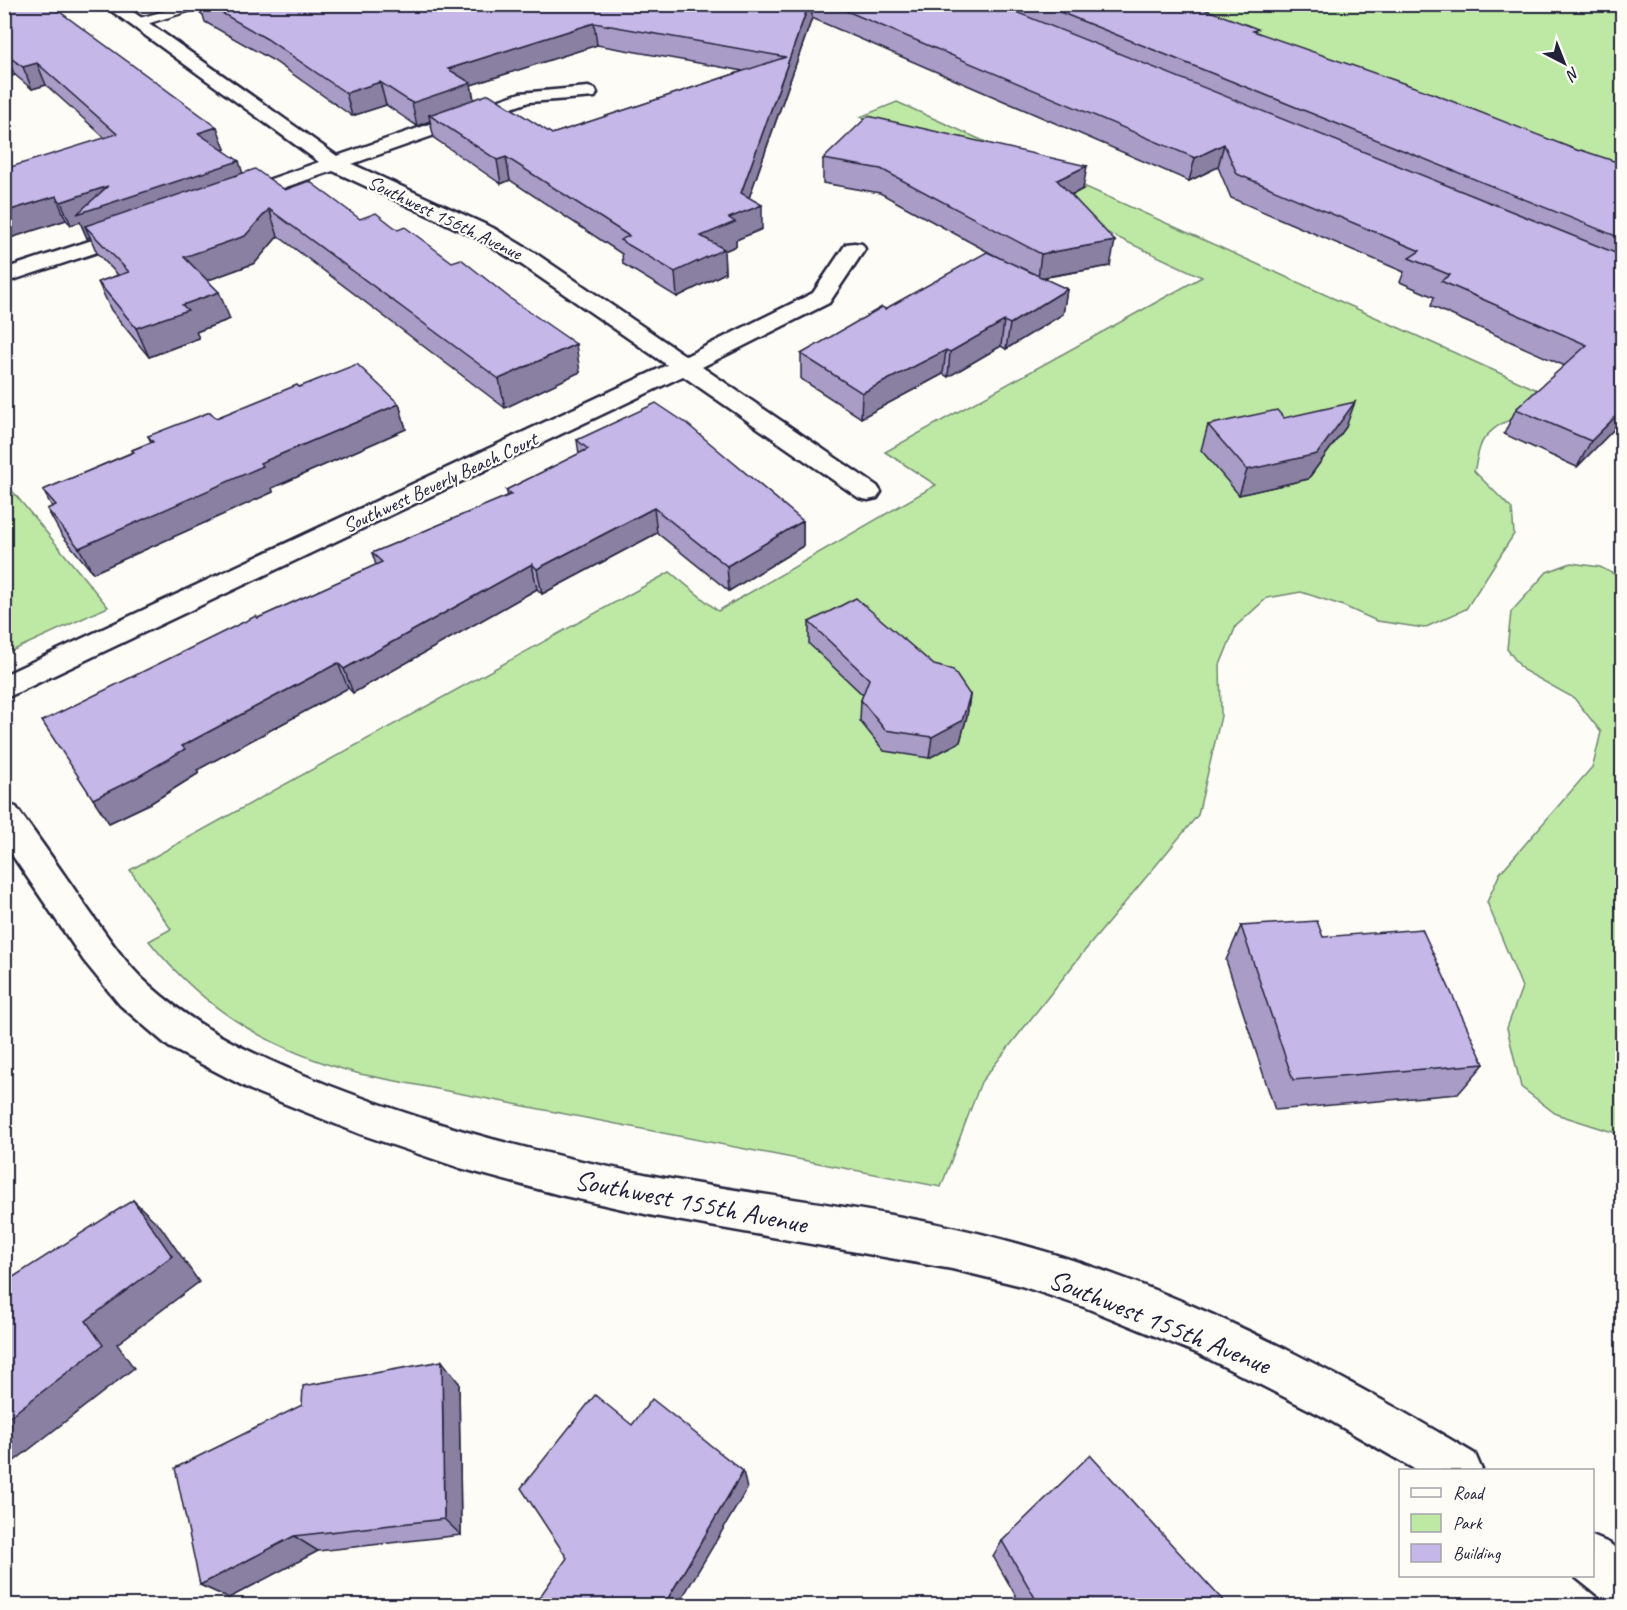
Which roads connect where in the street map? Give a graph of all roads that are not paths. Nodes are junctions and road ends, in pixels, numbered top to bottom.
1 (110, 4) edge
2 (206, 4) edge
3 (137, 23) junction
4 (588, 93) dead end
5 (335, 164) junction
6 (214, 205) edge
7 (159, 224) edge
8 (854, 249) dead end
9 (4, 276) edge
10 (685, 366) junction
11 (868, 492) dead end
12 (4, 688) edge
13 (4, 816) edge
14 (1457, 1469) edge
15 (1594, 1561) edge
16 (1623, 1584) edge

1 - 3 street, Southwest 156th Avenue
2 - 3 lane
3 - 5 street, Southwest 156th Avenue
4 - 5 street
5 - 6 street
5 - 10 street, Southwest 156th Avenue
7 - 9 street
8 - 10 street, Southwest Beverly Beach Court
10 - 11 street, Southwest 156th Avenue
10 - 12 street, Southwest Beverly Beach Court
13 - 14 street, Southwest 155th Avenue
15 - 16 street

